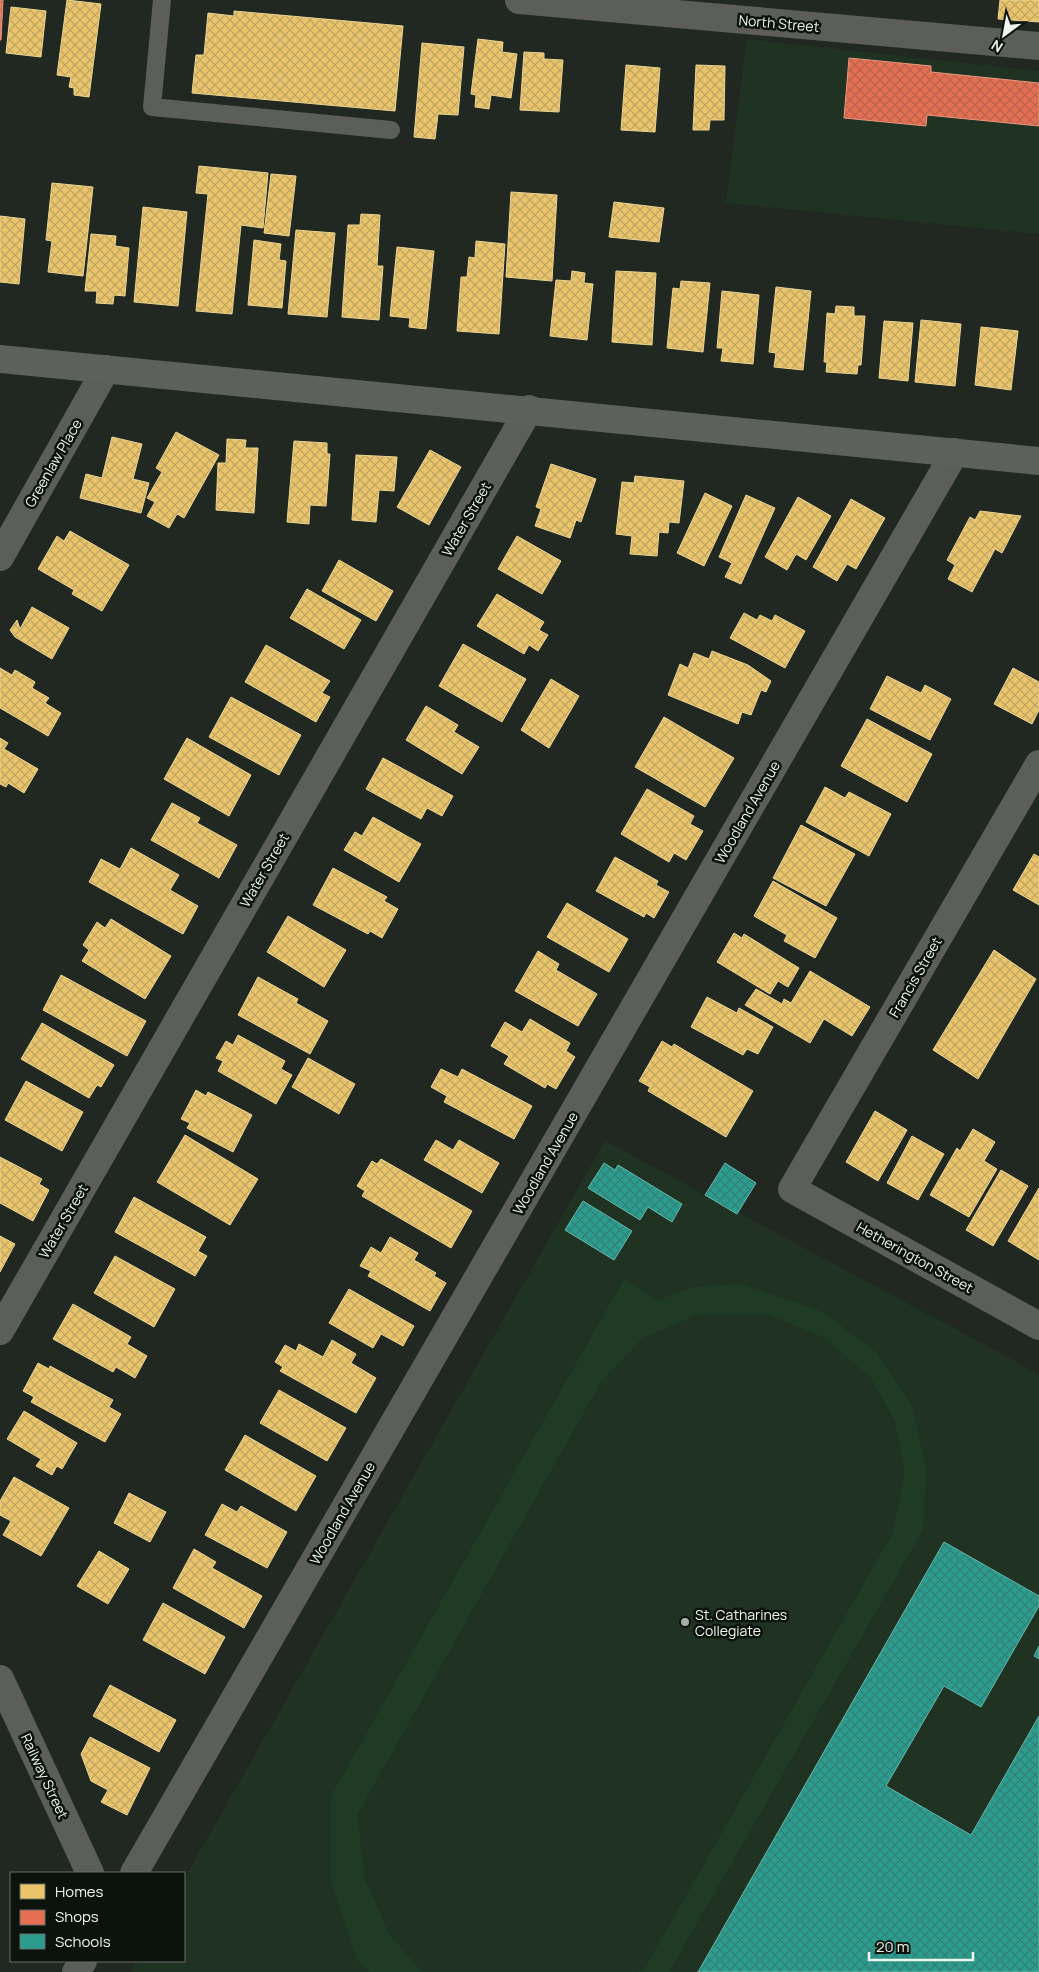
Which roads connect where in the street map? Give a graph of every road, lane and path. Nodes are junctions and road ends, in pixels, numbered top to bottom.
1 (162, 0) edge
2 (519, 0) edge
3 (1039, 46) edge
4 (391, 130) dead end
5 (0, 358) edge
6 (106, 369) junction
7 (529, 409) junction
8 (955, 452) junction
9 (1035, 460) edge
10 (0, 557) edge
11 (1039, 764) edge
12 (792, 1189) joint
13 (1039, 1326) edge
14 (0, 1331) edge
15 (0, 1679) edge
16 (90, 1872) edge
17 (135, 1872) edge

1 - 4 lane
2 - 3 street, North Street
5 - 6 main road
6 - 7 main road
6 - 10 street, Greenlaw Place
7 - 8 main road
7 - 14 street, Water Street
8 - 9 main road
8 - 17 street, Woodland Avenue
11 - 12 street, Francis Street
12 - 13 street, Hetherington Street
15 - 16 street, Railway Street

